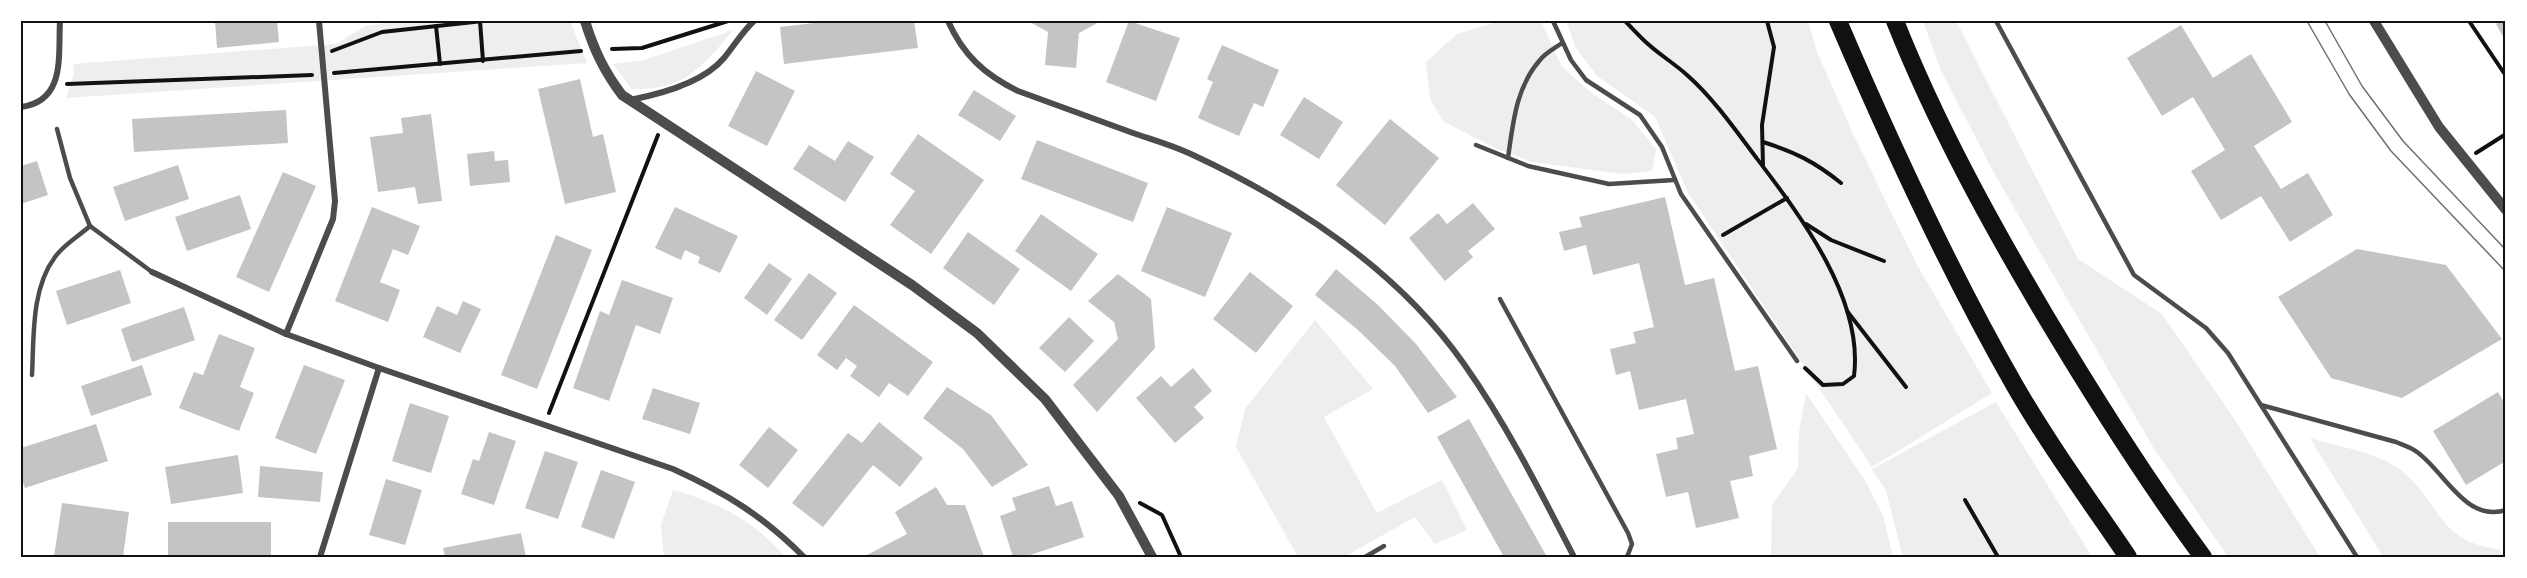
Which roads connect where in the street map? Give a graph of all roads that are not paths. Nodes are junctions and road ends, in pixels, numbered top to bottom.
1 (60, 21) edge
2 (319, 21) edge
3 (585, 21) edge
4 (754, 21) edge
5 (948, 21) edge
6 (1553, 21) edge
7 (1838, 21) edge
8 (1894, 21) edge
9 (1996, 21) edge
10 (2374, 21) edge
11 (1562, 43) junction
12 (630, 100) junction
13 (21, 107) edge
14 (57, 129) dead end
15 (1476, 145) dead end
16 (1508, 158) junction
17 (1674, 180) junction
18 (2506, 210) edge
19 (90, 226) junction
20 (152, 272) joint
21 (1500, 299) dead end
22 (286, 334) junction
23 (1797, 361) road end
24 (379, 368) junction
25 (32, 375) dead end
26 (2260, 405) junction
27 (2506, 510) edge
28 (1384, 546) dead end
29 (320, 557) edge
30 (804, 557) edge
31 (1151, 557) edge
32 (1365, 557) edge
33 (1574, 557) edge
34 (1628, 557) edge
35 (2128, 557) edge
36 (2203, 557) edge
37 (2357, 557) edge

1 - 13 street
2 - 22 street
3 - 12 street
4 - 12 street
5 - 33 street
6 - 11 lane
7 - 35 highway
8 - 36 highway
9 - 26 lane
10 - 18 street
11 - 16 lane
11 - 17 lane
12 - 31 street
14 - 19 lane
15 - 16 lane
16 - 17 lane
17 - 23 lane
19 - 20 lane
19 - 25 lane
20 - 22 street
21 - 34 lane
22 - 24 street
24 - 29 street
24 - 30 street
26 - 27 lane
26 - 37 lane
28 - 32 lane

